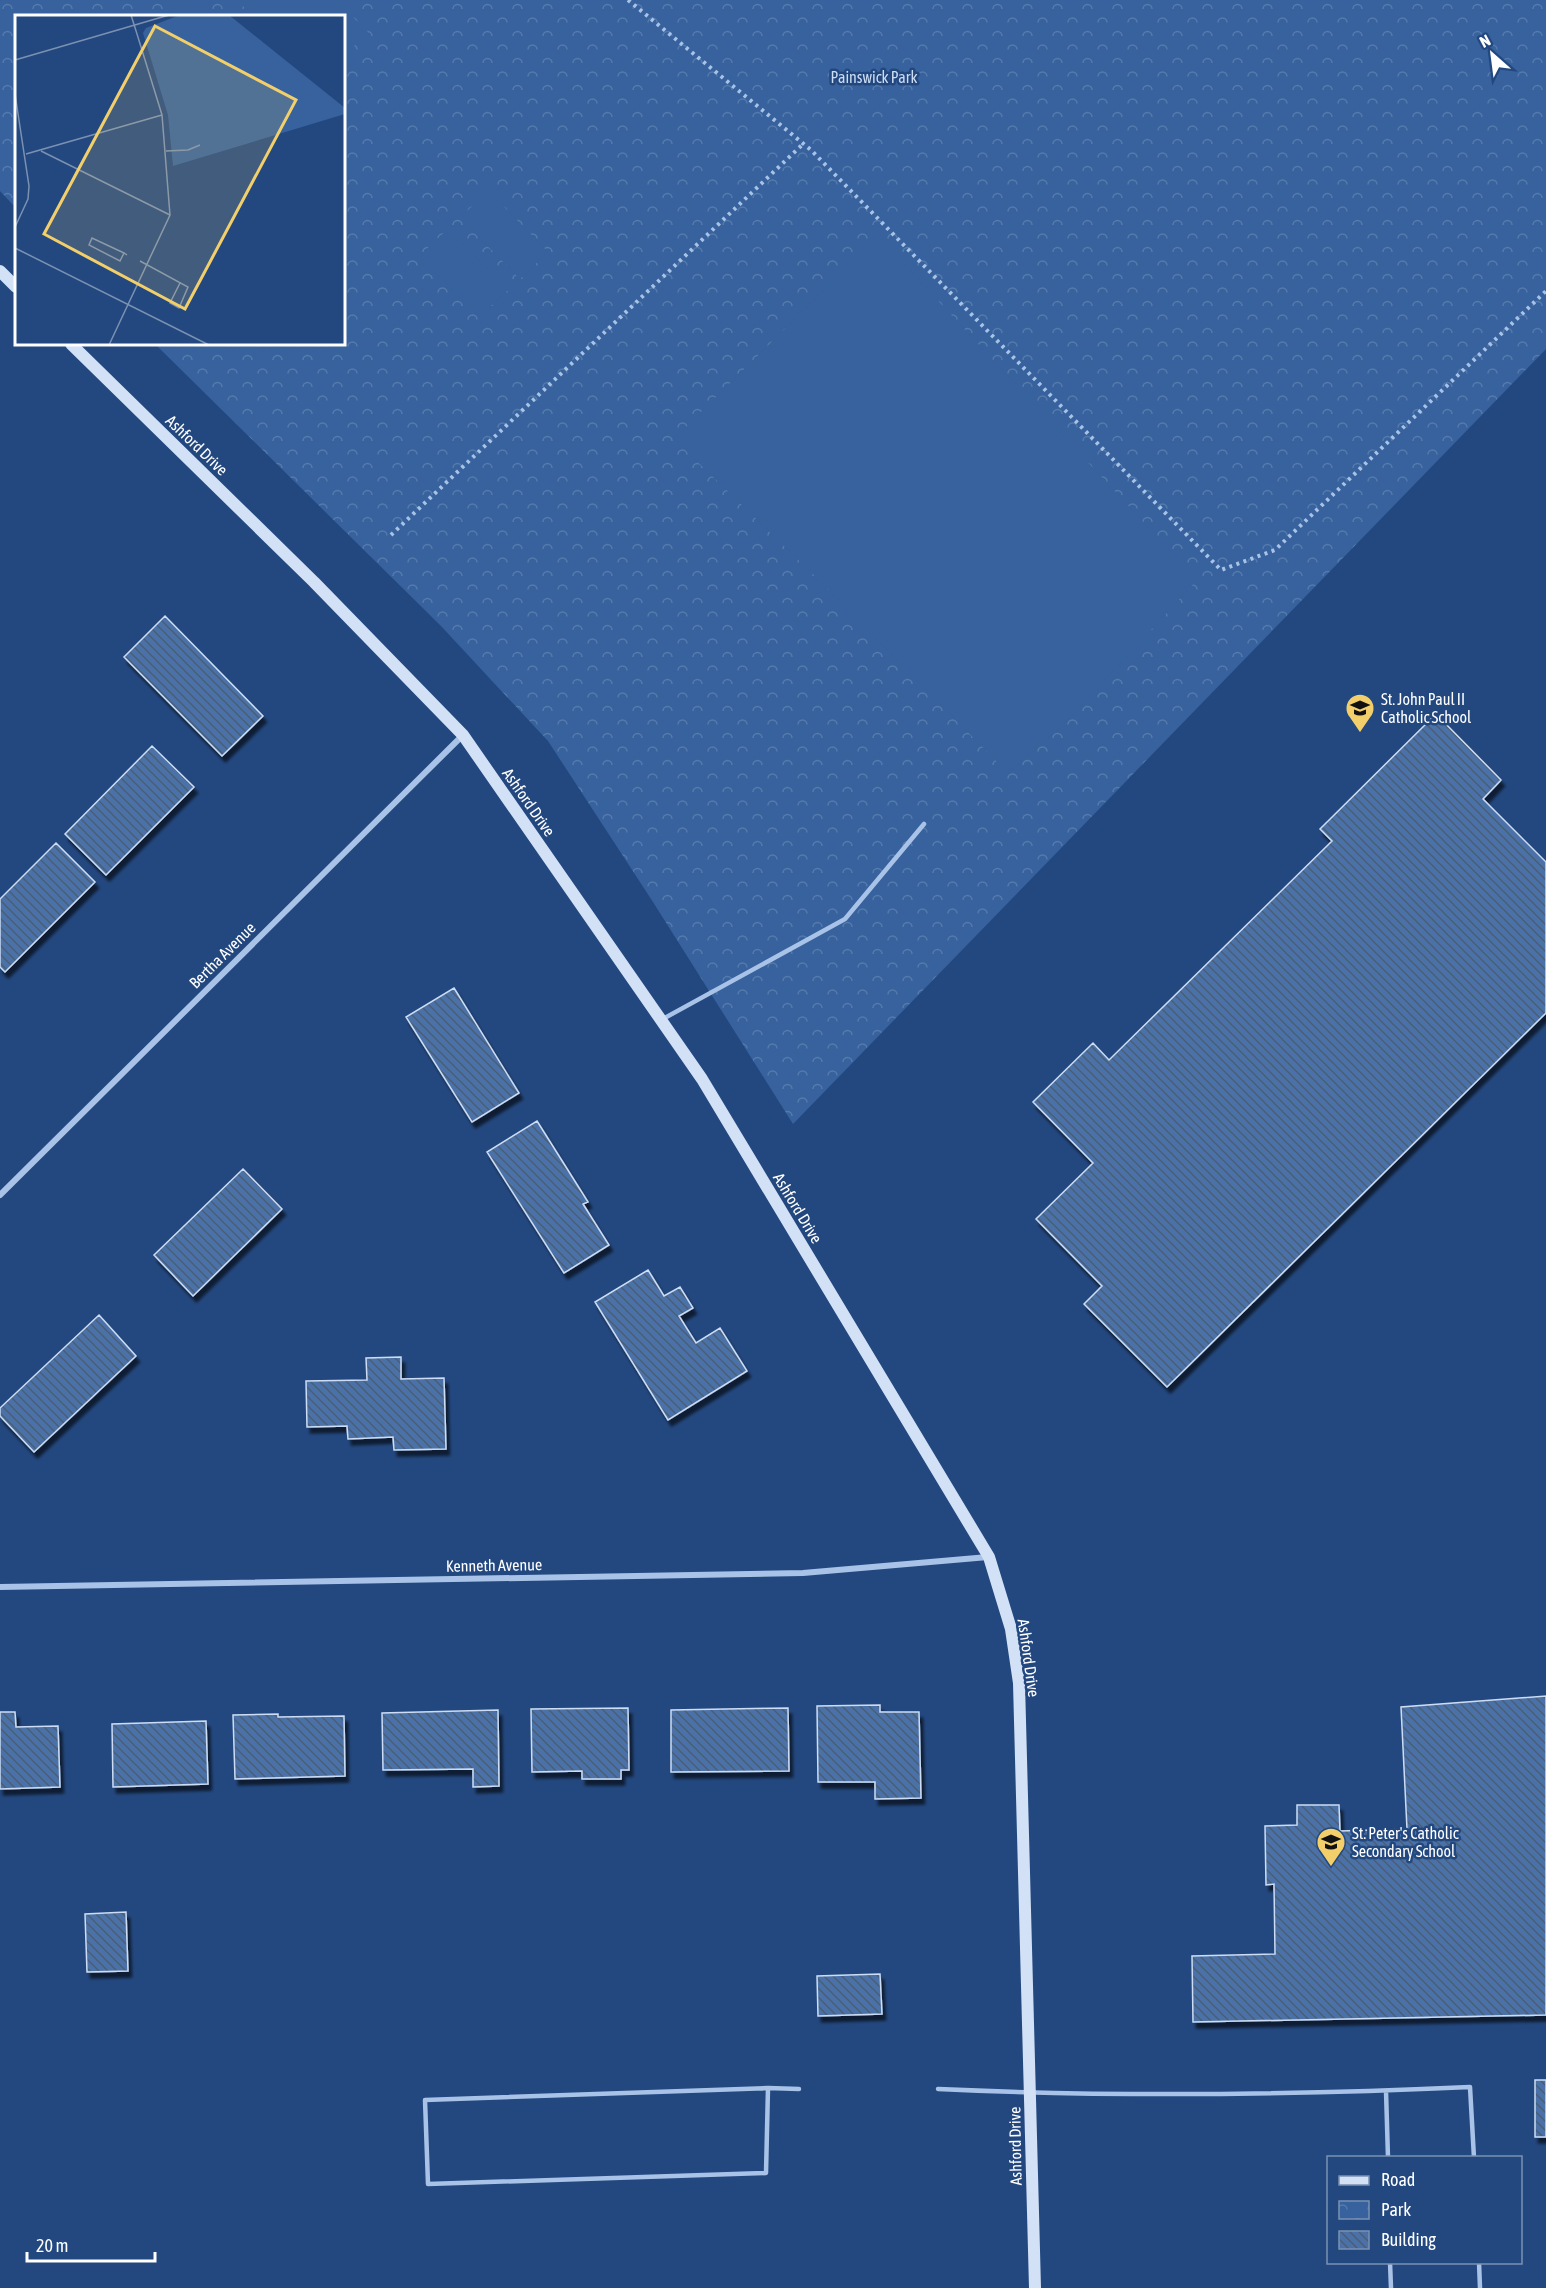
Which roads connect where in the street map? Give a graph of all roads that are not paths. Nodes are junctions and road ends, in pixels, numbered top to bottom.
1 (0, 270) edge
2 (15, 286) edge
3 (72, 345) edge
4 (462, 735) junction
5 (924, 824) dead end
6 (660, 1020) junction
7 (0, 1195) edge
8 (989, 1557) junction
9 (0, 1587) edge
10 (768, 2088) junction
11 (799, 2089) dead end
12 (938, 2089) dead end
13 (1386, 2091) junction
14 (1030, 2093) junction
15 (1388, 2156) edge
16 (1474, 2156) edge
17 (1390, 2264) edge
18 (1479, 2264) edge
19 (1035, 2288) edge
20 (1391, 2288) edge
21 (1480, 2288) edge

1 - 2 main road
3 - 4 main road, Ashford Drive
4 - 6 main road, Ashford Drive
4 - 7 street, Bertha Avenue
5 - 6 lane
6 - 8 main road, Ashford Drive
8 - 9 street, Kenneth Avenue
8 - 14 main road, Ashford Drive
10 - 10 lane
10 - 11 lane
12 - 14 lane
13 - 14 lane
13 - 15 lane
13 - 16 lane
14 - 19 main road, Ashford Drive
17 - 20 lane
18 - 21 lane

